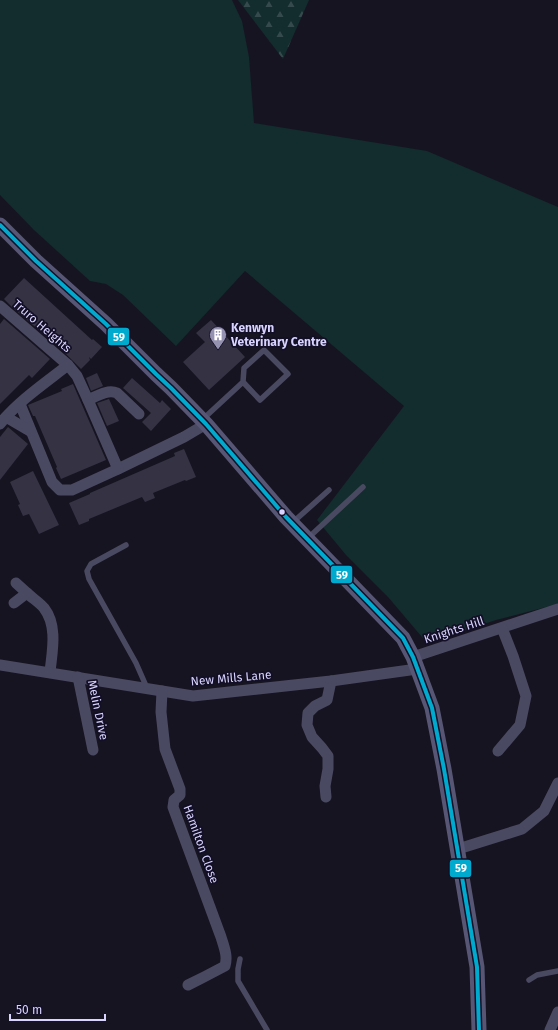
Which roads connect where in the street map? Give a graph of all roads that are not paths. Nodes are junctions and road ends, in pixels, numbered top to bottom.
1 (0, 225) edge
2 (0, 306) edge
3 (68, 366) junction
4 (243, 382) junction
5 (88, 400) junction
6 (20, 404) junction
7 (139, 414) dead end
8 (3, 420) edge
9 (204, 422) junction
10 (30, 431) junction
11 (118, 469) junction
12 (363, 487) dead end
13 (329, 490) dead end
14 (292, 523) junction
15 (307, 539) junction
16 (126, 545) dead end
17 (16, 583) dead end
18 (27, 593) junction
19 (14, 603) dead end
20 (558, 609) edge
21 (502, 628) junction
22 (415, 663) junction
23 (0, 665) edge
24 (50, 672) junction
25 (78, 677) junction
26 (331, 681) junction
27 (147, 688) junction
28 (162, 691) junction
29 (93, 750) dead end
30 (498, 750) dead end
31 (558, 784) edge
32 (326, 797) dead end
33 (458, 849) junction
34 (240, 959) dead end
35 (558, 971) edge
36 (529, 980) dead end
37 (188, 984) dead end
38 (557, 1017) edge
39 (267, 1030) edge
40 (479, 1030) edge
41 (550, 1030) edge

1 - 9 main road
2 - 3 street, Truro Heights
3 - 5 street, Truro Heights
3 - 6 street, Truro Heights
4 - 4 lane
4 - 9 lane
5 - 7 street
5 - 11 street, Truro Heights
6 - 8 street, Truro Heights
6 - 10 street
8 - 10 street, Truro Heights
9 - 11 street
9 - 14 main road
10 - 11 street
12 - 15 lane
13 - 14 lane
14 - 15 main road
15 - 22 main road
16 - 27 lane
17 - 18 street
18 - 19 street
18 - 24 street
20 - 21 street, Knights Hill
21 - 22 street, Knights Hill
21 - 30 street, Knights Hill
22 - 26 street, New Mills Lane
22 - 33 main road
23 - 24 street, New Mills Lane
24 - 25 street, New Mills Lane
25 - 27 street, New Mills Lane
25 - 29 street, Melin Drive
26 - 28 street, New Mills Lane
26 - 32 street
27 - 28 street, New Mills Lane
28 - 37 street, Hamilton Close
31 - 33 street
33 - 40 main road
34 - 39 lane
35 - 36 lane
38 - 41 street

